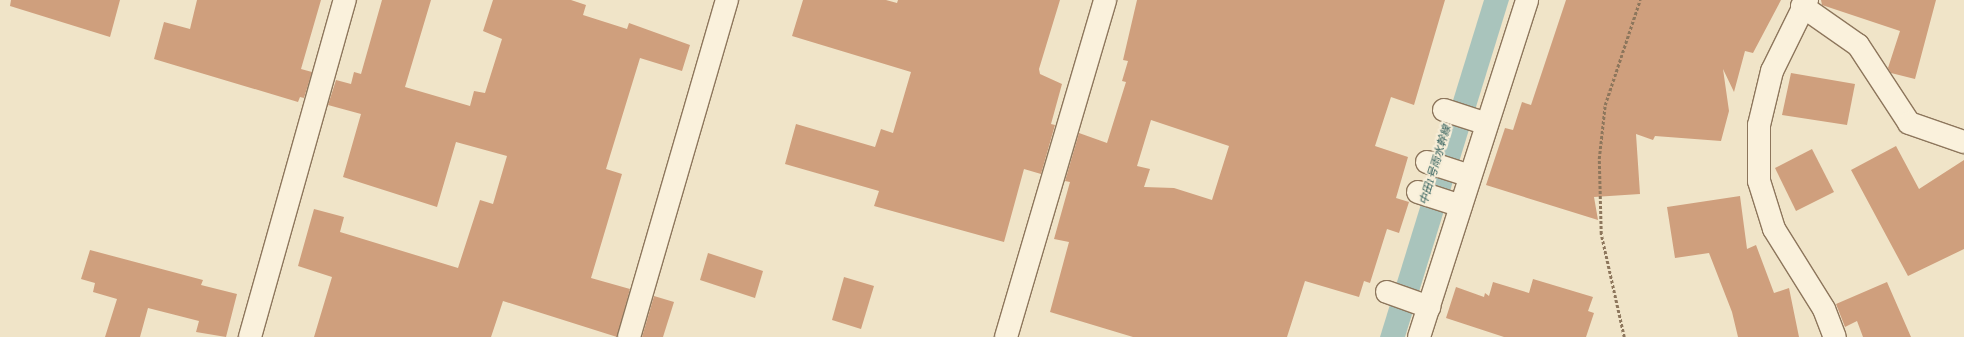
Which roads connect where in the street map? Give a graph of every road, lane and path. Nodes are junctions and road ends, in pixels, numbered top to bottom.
1 (345, 0) edge
2 (728, 0) edge
3 (1105, 0) edge
4 (1527, 0) edge
5 (1640, 0) edge
6 (1804, 3) edge
7 (1444, 110) dead end
8 (1487, 124) junction
9 (1964, 142) edge
10 (1427, 162) dead end
11 (1470, 176) junction
12 (1418, 192) dead end
13 (1461, 206) junction
14 (1387, 292) dead end
15 (1429, 306) junction
16 (250, 337) edge
17 (629, 337) edge
18 (1006, 337) edge
19 (1419, 337) edge
20 (1624, 337) edge
21 (1835, 337) edge

1 - 16 street
2 - 17 street
3 - 18 street
4 - 8 street
5 - 20 path
6 - 9 street
6 - 21 street
7 - 8 street
8 - 11 street
10 - 11 street
11 - 13 street
12 - 13 street
13 - 15 street
14 - 15 street
15 - 19 street

